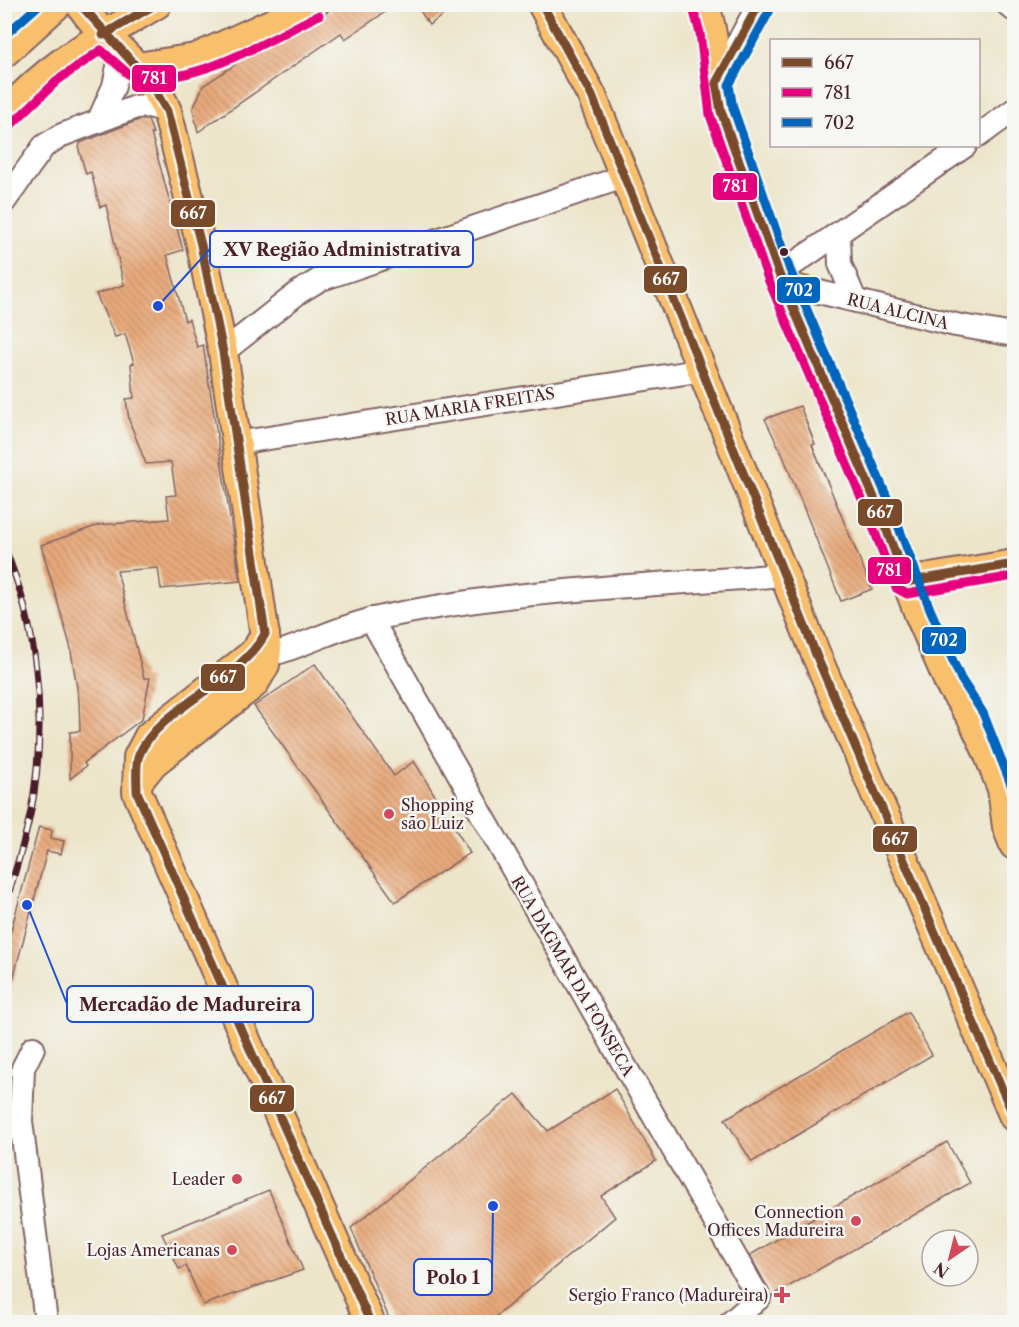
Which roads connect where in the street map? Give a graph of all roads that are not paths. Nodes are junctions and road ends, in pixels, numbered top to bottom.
1 (58, 4) edge
2 (80, 4) edge
3 (157, 4) edge
4 (314, 4) edge
5 (542, 4) edge
6 (704, 4) edge
7 (759, 4) edge
8 (1007, 4) edge
9 (1014, 10) edge
10 (120, 51) junction
11 (4, 52) edge
12 (716, 83) junction
13 (1014, 110) edge
14 (167, 111) junction
15 (4, 115) edge
16 (99, 120) junction
17 (980, 135) edge
18 (964, 147) edge
19 (626, 176) junction
20 (4, 202) edge
21 (839, 235) junction
22 (781, 279) junction
23 (855, 300) junction
24 (1014, 335) edge
25 (223, 352) junction
26 (704, 370) junction
27 (236, 443) junction
28 (1014, 564) edge
29 (784, 575) junction
30 (906, 582) junction
31 (371, 619) junction
32 (266, 642) junction
33 (1014, 845) edge
34 (33, 1048) dead end
35 (1014, 1117) edge
36 (46, 1323) edge
37 (370, 1323) edge
38 (731, 1323) edge

1 - 11 main road
2 - 10 main road
3 - 10 main road
4 - 10 main road
5 - 19 main road
6 - 12 main road
7 - 12 street
8 - 9 street
10 - 14 main road
10 - 15 main road
10 - 16 street
12 - 22 main road
13 - 17 street
14 - 16 street
14 - 25 main road
16 - 20 street
18 - 21 street
19 - 25 street
19 - 26 main road
21 - 22 street
21 - 23 street
22 - 23 street, RUA ALCINA
22 - 30 main road
23 - 24 street, RUA ALCINA
25 - 27 main road
26 - 27 street, RUA MARIA FREITAS
26 - 29 main road
27 - 32 main road
28 - 30 main road
29 - 31 street
29 - 35 main road
30 - 33 main road
31 - 32 street
31 - 38 street, RUA DAGMAR DA FONSECA
32 - 37 main road
34 - 36 street

